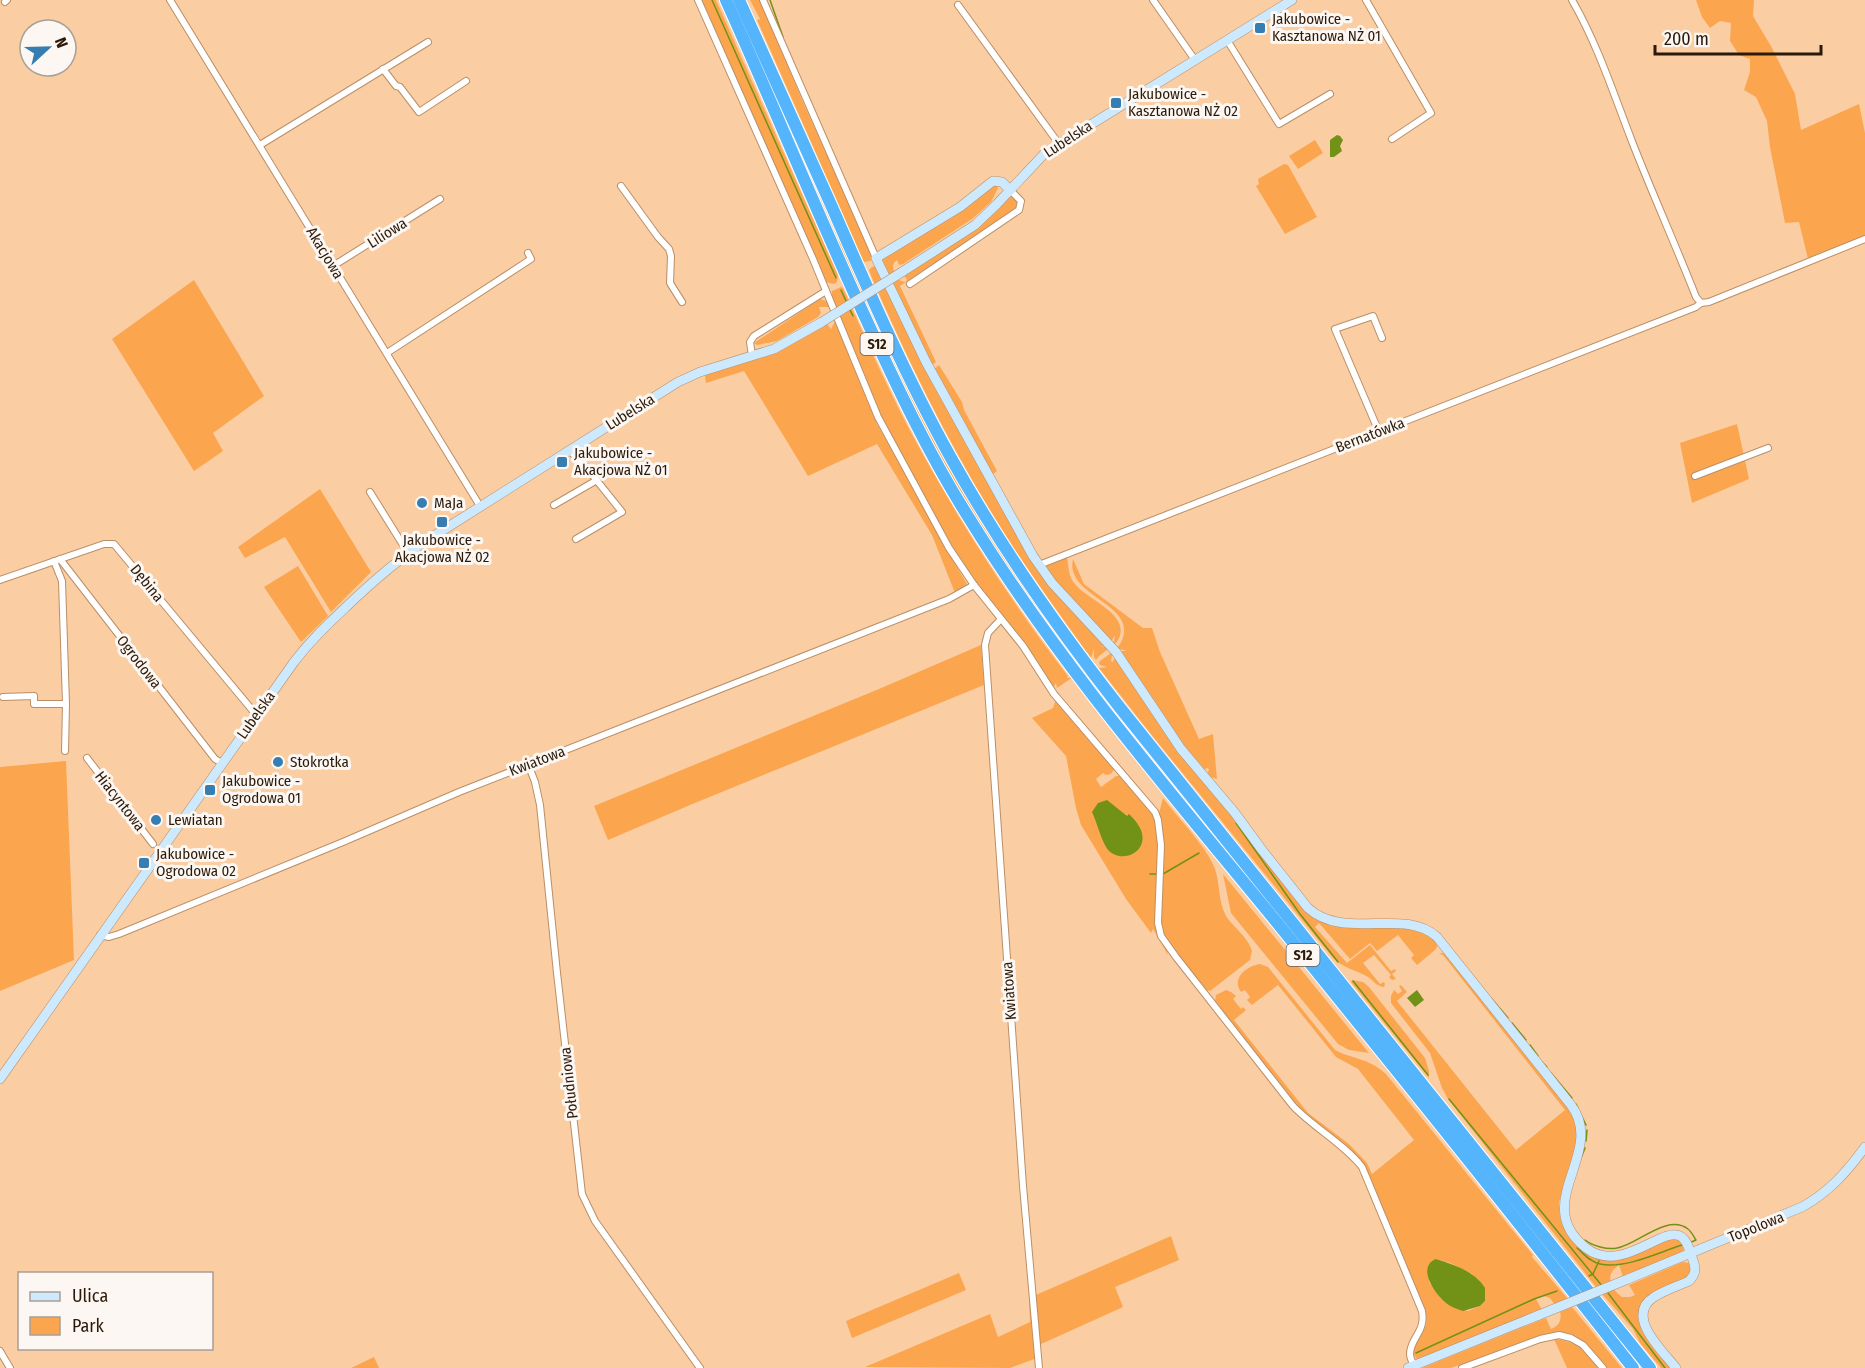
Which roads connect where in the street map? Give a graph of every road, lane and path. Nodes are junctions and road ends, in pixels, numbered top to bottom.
1 (170, 0) edge
2 (698, 0) edge
3 (726, 0) edge
4 (739, 0) edge
5 (763, 0) edge
6 (1153, 0) edge
7 (1292, 0) edge
8 (1366, 0) edge
9 (1572, 0) edge
10 (958, 5) dead end
11 (1227, 40) junction
12 (428, 42) dead end
13 (1196, 60) junction
14 (383, 69) junction
15 (466, 81) dead end
16 (1330, 94) dead end
17 (1392, 139) dead end
18 (1059, 144) junction
19 (260, 145) junction
20 (621, 186) dead end
21 (1010, 190) junction
22 (440, 199) dead end
23 (1865, 239) edge
24 (528, 253) dead end
25 (876, 258) junction
26 (333, 267) junction
27 (910, 284) dead end
28 (826, 291) junction
29 (682, 302) dead end
30 (1701, 303) junction
31 (1382, 338) dead end
32 (387, 353) junction
33 (752, 356) junction
34 (1379, 432) junction
35 (1768, 448) dead end
36 (569, 450) junction
37 (1695, 476) dead end
38 (597, 480) junction
39 (370, 492) dead end
40 (554, 505) dead end
41 (480, 506) junction
42 (576, 539) dead end
43 (408, 553) junction
44 (57, 560) junction
45 (1039, 565) junction
46 (0, 580) edge
47 (974, 585) junction
48 (1001, 619) junction
49 (3, 697) dead end
50 (66, 704) junction
51 (257, 713) junction
52 (65, 751) dead end
53 (87, 758) dead end
54 (222, 763) junction
55 (528, 764) junction
56 (153, 844) dead end
57 (100, 935) junction
58 (0, 1079) edge
59 (1865, 1147) edge
60 (1690, 1254) junction
61 (0, 1351) edge
62 (1412, 1367) edge
63 (10, 1368) edge
64 (700, 1368) edge
65 (1039, 1368) edge
66 (1462, 1368) edge
67 (1604, 1368) edge
68 (1633, 1368) edge
69 (1650, 1368) edge
70 (1676, 1368) edge

1 - 19 street, Akacjowa
2 - 28 street
3 - 68 highway, S12
4 - 69 highway, S12
5 - 25 street
6 - 13 street
7 - 11 street, Lubelska
8 - 17 street
9 - 30 street
10 - 18 street
11 - 13 street, Lubelska
11 - 16 street
12 - 14 street
13 - 18 street, Lubelska
14 - 15 street
14 - 19 street
18 - 21 street, Lubelska
19 - 26 street, Akacjowa
20 - 29 street
21 - 25 street
21 - 27 street
21 - 33 street, Lubelska, bridge
22 - 26 street, Liliowa
23 - 30 street, Bernatówka
24 - 32 street
25 - 45 street
26 - 32 street, Akacjowa
28 - 33 street
28 - 47 street
30 - 34 street, Bernatówka
31 - 34 street
32 - 41 street, Akacjowa
33 - 36 street, Lubelska
34 - 45 street, Bernatówka
35 - 37 street
36 - 38 street
36 - 41 street, Lubelska
38 - 40 street
38 - 42 street
39 - 43 street
41 - 43 street, Lubelska
43 - 51 street, Lubelska
44 - 46 street, Dębina
44 - 50 street
44 - 51 street, Dębina
44 - 54 street, Ogrodowa
45 - 60 street
47 - 48 street
47 - 55 street, Kwiatowa
48 - 62 street
48 - 65 street, Kwiatowa
49 - 50 street
50 - 52 street
51 - 54 street, Lubelska
53 - 56 street, Hiacyntowa
54 - 57 street, Lubelska
55 - 57 street, Kwiatowa
55 - 64 street, Południowa
57 - 58 street, Lubelska
59 - 60 street, Topolowa
60 - 62 street, Topolowa, bridge
60 - 70 street
61 - 63 street
66 - 67 street

